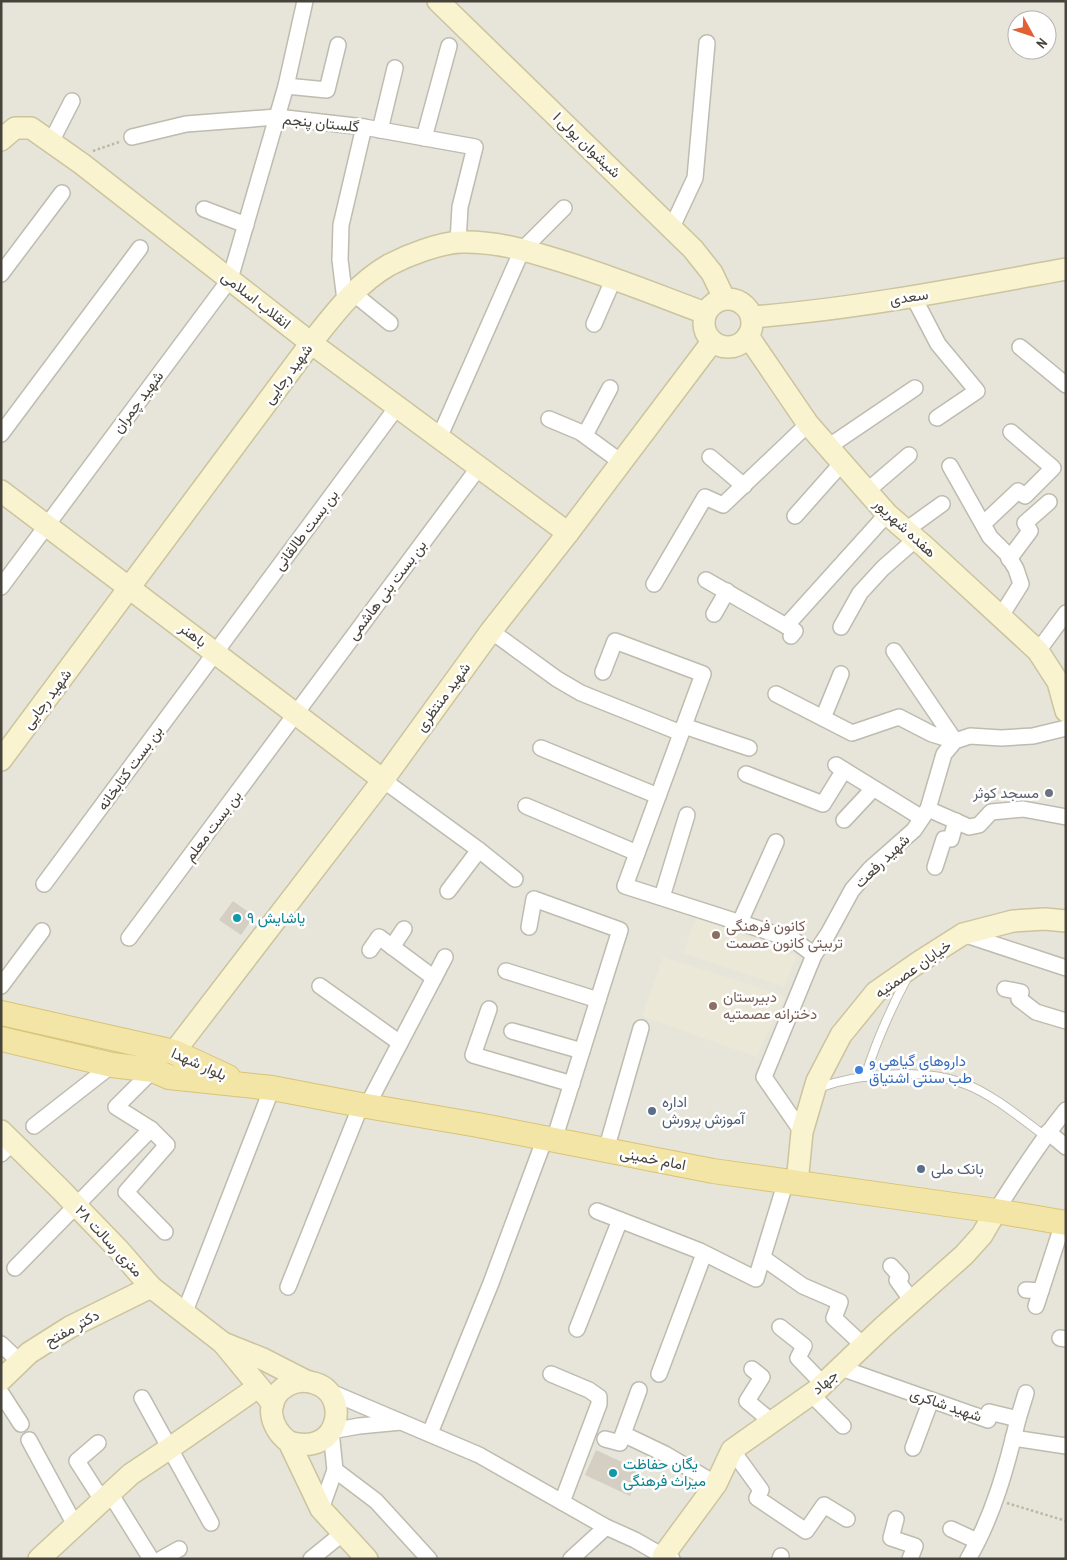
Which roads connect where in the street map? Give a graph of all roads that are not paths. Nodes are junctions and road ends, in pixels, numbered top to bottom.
1 (305, 1) edge
2 (438, 1) edge
3 (707, 42) dead end
4 (338, 45) dead end
5 (449, 46) dead end
6 (395, 68) dead end
7 (286, 86) junction
8 (72, 101) dead end
9 (277, 118) junction
10 (364, 127) junction
11 (380, 130) junction
12 (8, 134) edge
13 (132, 137) road end
14 (424, 138) junction
15 (51, 142) junction
16 (62, 193) dead end
17 (564, 208) dead end
18 (204, 209) dead end
19 (246, 224) junction
20 (672, 227) junction
21 (458, 242) junction
22 (140, 248) dead end
23 (522, 250) junction
24 (1066, 269) edge
25 (1, 274) edge
26 (614, 278) junction
27 (230, 279) junction
28 (349, 296) junction
29 (912, 296) junction
30 (724, 298) junction
31 (705, 313) junction
32 (390, 323) dead end
33 (594, 324) dead end
34 (750, 327) junction
35 (712, 342) junction
36 (310, 343) junction
37 (1020, 347) dead end
38 (1066, 384) edge
39 (610, 388) dead end
40 (915, 388) dead end
41 (397, 407) junction
42 (937, 418) dead end
43 (549, 419) dead end
44 (808, 424) junction
45 (1011, 432) dead end
46 (1, 434) edge
47 (584, 435) junction
48 (439, 438) junction
49 (828, 447) junction
50 (909, 455) dead end
51 (710, 457) dead end
52 (621, 462) junction
53 (842, 463) junction
54 (950, 466) dead end
55 (479, 467) junction
56 (744, 486) junction
57 (1, 491) edge
58 (866, 491) junction
59 (1050, 502) dead end
60 (942, 504) dead end
61 (887, 514) junction
62 (795, 516) dead end
63 (983, 524) junction
64 (47, 525) junction
65 (568, 533) junction
66 (911, 535) junction
67 (1010, 559) junction
68 (706, 580) dead end
69 (654, 584) dead end
70 (1, 587) edge
71 (130, 587) junction
72 (727, 591) junction
73 (1066, 613) edge
74 (714, 614) dead end
75 (1001, 616) junction
76 (841, 627) dead end
77 (491, 631) junction
78 (894, 651) dead end
79 (1038, 651) junction
80 (216, 652) junction
81 (603, 672) dead end
82 (841, 674) dead end
83 (776, 694) dead end
84 (1066, 711) edge
85 (296, 714) junction
86 (823, 718) junction
87 (1066, 728) edge
88 (683, 729) junction
89 (955, 741) junction
90 (542, 748) dead end
91 (749, 748) dead end
92 (1, 760) edge
93 (746, 774) dead end
94 (383, 780) junction
95 (873, 789) junction
96 (658, 796) junction
97 (526, 806) dead end
98 (925, 814) junction
99 (687, 815) dead end
100 (1066, 817) edge
101 (844, 820) dead end
102 (956, 821) junction
103 (776, 842) dead end
104 (479, 850) junction
105 (637, 853) junction
106 (935, 867) dead end
107 (515, 879) dead end
108 (44, 884) dead end
109 (448, 891) dead end
110 (662, 897) junction
111 (1066, 921) edge
112 (740, 922) junction
113 (528, 926) dead end
114 (404, 929) dead end
115 (42, 932) dead end
116 (963, 934) junction
117 (129, 938) dead end
118 (392, 947) junction
119 (370, 950) dead end
120 (814, 955) junction
121 (445, 956) dead end
122 (913, 966) junction
123 (1066, 968) edge
124 (506, 971) dead end
125 (434, 978) junction
126 (1, 986) edge
127 (320, 986) dead end
128 (1005, 989) dead end
129 (598, 1000) junction
130 (489, 1009) dead end
131 (1, 1013) edge
132 (1066, 1021) edge
133 (642, 1028) dead end
134 (512, 1031) dead end
135 (1, 1039) edge
136 (400, 1043) junction
137 (582, 1051) junction
138 (174, 1052) junction
139 (112, 1065) junction
140 (153, 1070) junction
141 (865, 1077) junction
142 (243, 1084) junction
143 (572, 1084) junction
144 (272, 1088) junction
145 (815, 1089) junction
146 (364, 1105) junction
147 (1066, 1110) edge
148 (34, 1126) dead end
149 (151, 1130) junction
150 (802, 1132) junction
151 (1046, 1134) junction
152 (550, 1139) junction
153 (5, 1140) edge
154 (1066, 1147) edge
155 (606, 1150) junction
156 (792, 1182) junction
157 (77, 1206) junction
158 (597, 1211) dead end
159 (996, 1211) junction
160 (620, 1220) junction
161 (1065, 1223) edge
162 (165, 1232) dead end
163 (704, 1254) junction
164 (763, 1258) junction
165 (891, 1266) dead end
166 (15, 1268) dead end
167 (151, 1287) junction
168 (288, 1287) dead end
169 (912, 1301) junction
170 (1036, 1306) dead end
171 (184, 1314) junction
172 (780, 1327) dead end
173 (577, 1329) dead end
174 (223, 1343) junction
175 (1, 1344) edge
176 (864, 1346) junction
177 (20, 1362) junction
178 (842, 1368) junction
179 (752, 1369) dead end
180 (551, 1374) dead end
181 (659, 1374) dead end
182 (1, 1380) edge
183 (306, 1381) junction
184 (258, 1387) junction
185 (817, 1389) junction
186 (326, 1390) junction
187 (639, 1390) dead end
188 (1, 1393) edge
189 (1026, 1393) dead end
190 (142, 1398) dead end
191 (931, 1400) junction
192 (273, 1404) junction
193 (1018, 1419) junction
194 (403, 1421) junction
195 (772, 1422) junction
196 (20, 1424) dead end
197 (843, 1426) dead end
198 (331, 1431) junction
199 (430, 1433) junction
200 (623, 1434) junction
201 (1014, 1438) junction
202 (605, 1439) dead end
203 (29, 1440) dead end
204 (289, 1442) junction
205 (98, 1443) dead end
206 (1066, 1446) edge
207 (170, 1448) junction
208 (913, 1448) dead end
209 (732, 1450) junction
210 (335, 1470) junction
211 (716, 1484) junction
212 (106, 1496) junction
213 (562, 1502) junction
214 (321, 1509) junction
215 (896, 1519) dead end
216 (847, 1520) dead end
217 (211, 1523) dead end
218 (75, 1525) junction
219 (606, 1527) junction
220 (951, 1529) dead end
221 (343, 1533) junction
222 (977, 1541) junction
223 (179, 1548) dead end
224 (666, 1558) edge
225 (39, 1559) edge
226 (150, 1559) edge
227 (161, 1559) edge
228 (311, 1559) edge
229 (367, 1559) edge
230 (429, 1559) edge
231 (571, 1559) edge
232 (910, 1559) edge
233 (968, 1559) edge

1 - 7 street
2 - 20 street, شیشوان یولی ا
3 - 20 street
4 - 7 street
5 - 14 street
6 - 11 street
7 - 9 street
8 - 15 street
9 - 10 street, گلستان پنجم
9 - 13 street, گلستان پنجم
9 - 19 street
10 - 11 street, گلستان پنجم
10 - 28 street
11 - 14 street, گلستان پنجم
12 - 15 street, انقلاب اسلامی
14 - 21 street, گلستان پنجم
15 - 27 street, انقلاب اسلامی
16 - 25 street
17 - 23 street
18 - 19 street
19 - 27 street
20 - 30 street, شیشوان یولی ا
21 - 23 street, شهید رجایی
21 - 28 street, شهید رجایی
22 - 46 street
23 - 26 street, شهید رجایی
23 - 48 street
24 - 29 street, سعدی
26 - 31 street, شهید رجایی
26 - 33 street
27 - 36 street, انقلاب اسلامی
27 - 64 street, شهید چمران
28 - 32 street
28 - 36 street, شهید رجایی
29 - 34 street, سعدی
29 - 42 street
30 - 31 street
30 - 34 street
31 - 35 street
34 - 35 street
34 - 44 street, هفده شهریور
35 - 52 street, شهید منتظری
36 - 41 street, انقلاب اسلامی
36 - 71 street, شهید رجایی
37 - 38 street
39 - 47 street
40 - 49 street
41 - 48 street, انقلاب اسلامی
41 - 80 street, بن بست طالقانی
43 - 47 street
44 - 49 street, هفده شهریور
44 - 56 street
45 - 63 street
47 - 52 street
48 - 55 street, انقلاب اسلامی
49 - 53 street, هفده شهریور
50 - 58 street
51 - 56 street
52 - 65 street, شهید منتظری
53 - 58 street, هفده شهریور
53 - 62 street
54 - 63 street
55 - 65 street, انقلاب اسلامی
55 - 85 street, بن بست بنی هاشمی
56 - 69 street
57 - 64 street, باهنر
58 - 61 street, هفده شهریور
59 - 67 street
60 - 66 street
61 - 66 street, هفده شهریور
61 - 72 street
63 - 67 street
64 - 70 street, شهید چمران
64 - 71 street, باهنر
65 - 77 street, شهید منتظری
66 - 75 street, هفده شهریور
66 - 76 street
67 - 75 street
68 - 72 street
71 - 80 street, باهنر
71 - 92 street, شهید رجایی
72 - 74 street
73 - 79 street
75 - 79 street, هفده شهریور
77 - 88 street
77 - 94 street, شهید منتظری
78 - 89 street
79 - 84 street, هفده شهریور
80 - 85 street, باهنر
80 - 108 street, بن بست کتابخانه
81 - 88 street
82 - 86 street
83 - 86 street
85 - 94 street, باهنر
85 - 117 street, بن بست معلم
86 - 89 street
87 - 89 street
88 - 91 street
88 - 96 street
89 - 98 street, شهید رفعت
90 - 96 street
93 - 95 street
94 - 104 street
94 - 138 street, شهید منتظری
95 - 98 street
95 - 101 street
96 - 105 street
97 - 105 street
98 - 102 street
98 - 120 street, شهید رفعت
99 - 110 street
100 - 102 street
102 - 106 street
103 - 112 street
104 - 107 street
104 - 109 street
105 - 110 street
110 - 112 street
111 - 116 street, خیابان عصمتیه
112 - 120 street
113 - 129 street
114 - 118 street
115 - 126 street
116 - 122 street, خیابان عصمتیه
116 - 123 street
118 - 119 street
118 - 125 street
120 - 150 street, شهید رفعت
121 - 125 street
122 - 141 lane
122 - 145 street, خیابان عصمتیه
124 - 129 street
125 - 136 street
127 - 136 street
128 - 132 street
129 - 137 street
130 - 143 street
131 - 138 main road, بلوار شهدا
133 - 155 street
134 - 137 street
135 - 139 main road, بلوار شهدا
136 - 146 street
137 - 143 street
138 - 142 main road, بلوار شهدا
139 - 140 main road, بلوار شهدا
139 - 148 street
140 - 142 main road, بلوار شهدا
140 - 149 street
141 - 145 lane
141 - 151 lane
142 - 144 main road, امام خمینی
143 - 152 street
144 - 146 main road, امام خمینی
144 - 171 street
145 - 150 street, خیابان عصمتیه
146 - 152 main road, امام خمینی
146 - 168 street
147 - 151 street
149 - 157 street
149 - 162 street
150 - 156 street, خیابان عصمتیه
151 - 154 street
151 - 159 street
152 - 155 main road, امام خمینی
152 - 199 street
153 - 157 street, ۲۸ متری رسالت
155 - 156 main road, امام خمینی
156 - 159 main road, امام خمینی
156 - 164 street
157 - 166 street
157 - 167 street, ۲۸ متری رسالت
158 - 160 street
159 - 161 main road, امام خمینی
159 - 169 street, جهاد
160 - 163 street
160 - 173 street
161 - 170 street
163 - 164 street
163 - 181 street
164 - 176 street
165 - 169 street
167 - 171 street, ۲۸ متری رسالت
167 - 177 street, دکتر مفتح
169 - 176 street, جهاد
171 - 174 street, ۲۸ متری رسالت
172 - 185 street
174 - 183 street, ۲۸ متری رسالت
174 - 184 street, ۲۸ متری رسالت
175 - 177 street
176 - 178 street, جهاد
177 - 182 street, دکتر مفتح
178 - 185 street, جهاد
178 - 191 street, شهید شاکری
179 - 195 street
180 - 213 street
183 - 186 street
183 - 192 street
184 - 192 street, ۲۸ متری رسالت
184 - 207 street
185 - 195 street, جهاد
185 - 197 street
186 - 194 street
186 - 198 street
187 - 200 street
188 - 196 street
189 - 193 street
190 - 207 street
191 - 193 street, شهید شاکری
191 - 208 street
192 - 204 street
193 - 201 street
194 - 198 street
194 - 199 street
195 - 209 street, جهاد
198 - 204 street
198 - 210 street
199 - 213 street
200 - 202 street
200 - 211 street
201 - 206 street
201 - 222 street
203 - 218 street
204 - 214 street
205 - 212 street
207 - 212 street
207 - 217 street
209 - 211 street, جهاد
209 - 216 street
210 - 214 street
210 - 230 street
211 - 224 street, جهاد
212 - 218 street
212 - 226 street
213 - 219 street
214 - 221 street
215 - 232 street
218 - 225 street
219 - 224 street
219 - 231 street
220 - 222 street
221 - 228 street
221 - 229 street
222 - 233 street
223 - 227 street

